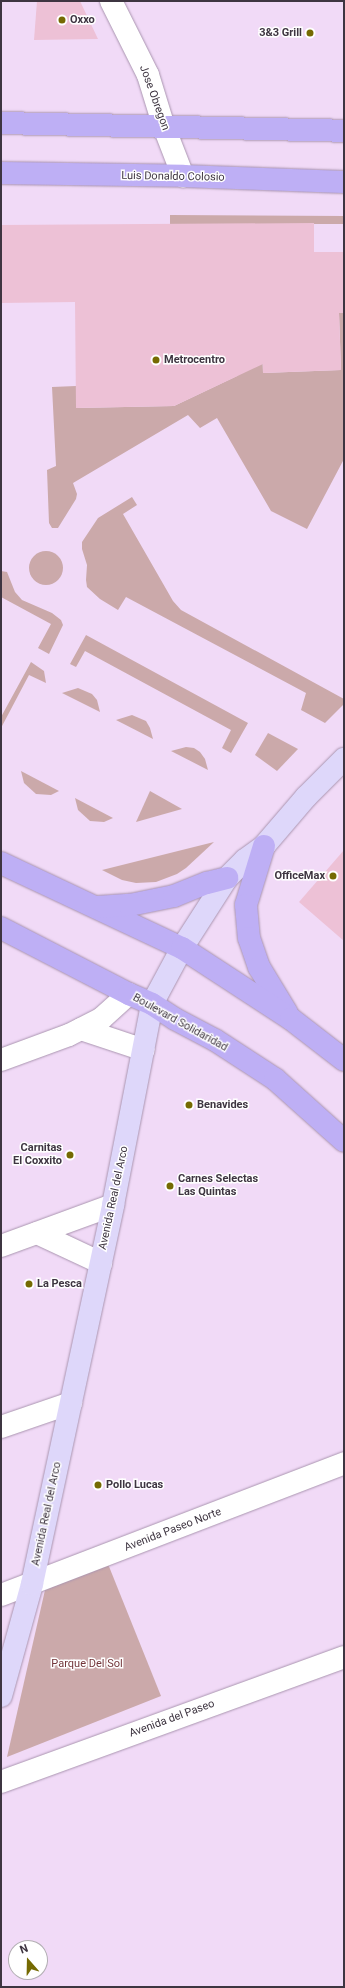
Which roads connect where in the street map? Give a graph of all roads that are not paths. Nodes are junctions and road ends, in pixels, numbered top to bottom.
1 (111, 1) edge
2 (1, 123) edge
3 (164, 127) junction
4 (344, 131) edge
5 (1, 173) edge
6 (183, 176) junction
7 (344, 182) edge
8 (344, 759) edge
9 (264, 846) junction
10 (1, 863) edge
11 (227, 878) junction
12 (96, 908) junction
13 (1, 928) edge
14 (182, 948) junction
15 (128, 994) junction
16 (152, 1004) junction
17 (291, 1019) junction
18 (81, 1029) junction
19 (144, 1050) junction
20 (1, 1060) edge
21 (344, 1060) edge
22 (344, 1141) edge
23 (113, 1205) junction
24 (36, 1233) junction
25 (1, 1246) edge
26 (101, 1263) junction
27 (71, 1403) junction
28 (1, 1427) edge
29 (344, 1463) edge
30 (32, 1584) junction
31 (1, 1595) edge
32 (344, 1657) edge
33 (1, 1696) edge
34 (1, 1782) edge

1 - 3 street, Jose Obregon
2 - 3 main road
3 - 4 main road
3 - 6 street, Jose Obregon
5 - 6 main road, Luis Donaldo Colosio
6 - 7 main road, Luis Donaldo Colosio
8 - 9 street, Avenida Real del Arco
9 - 11 street, Avenida Real del Arco
9 - 17 main road
10 - 12 main road
11 - 12 main road
11 - 14 street, Avenida Real del Arco
12 - 14 main road
13 - 15 main road, Boulevard Solidaridad
14 - 16 street, Avenida Real del Arco
14 - 17 main road
15 - 16 main road, Boulevard Solidaridad
15 - 18 street
16 - 19 street, Avenida Real del Arco
16 - 22 main road, Boulevard Solidaridad
17 - 21 main road
18 - 19 street
18 - 20 street
19 - 23 street, Avenida Real del Arco
23 - 24 street
23 - 26 street, Avenida Real del Arco
24 - 25 street
24 - 26 street
26 - 27 street, Avenida Real del Arco
27 - 28 street
27 - 30 street, Avenida Real del Arco
29 - 30 street, Avenida Paseo Norte
30 - 31 street, Avenida Paseo Norte
30 - 33 street, Avenida Real del Arco
32 - 34 street, Avenida del Paseo

